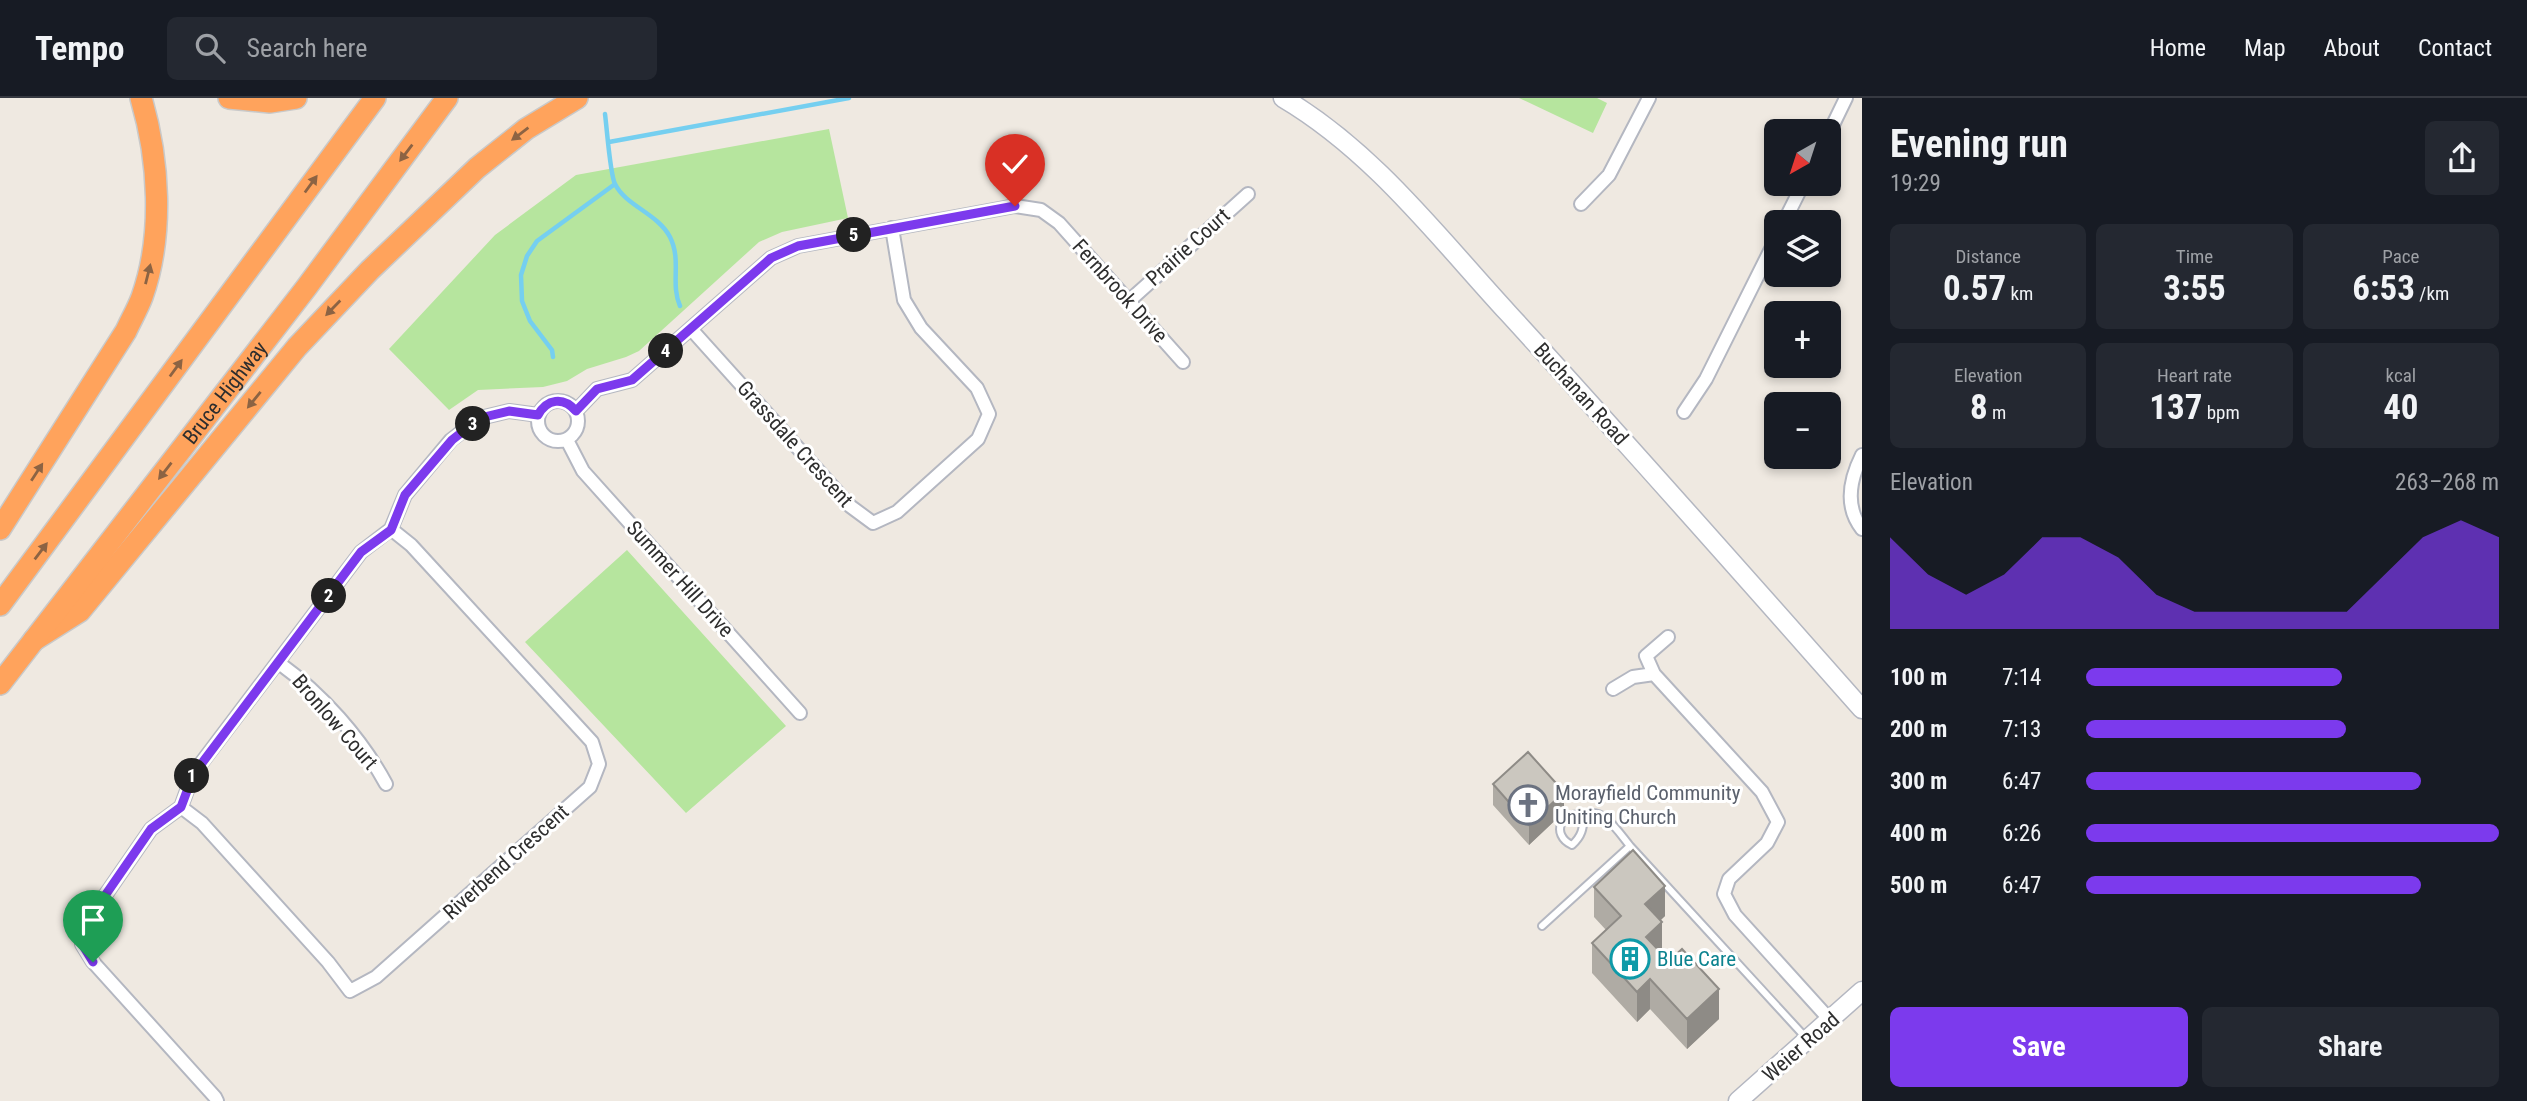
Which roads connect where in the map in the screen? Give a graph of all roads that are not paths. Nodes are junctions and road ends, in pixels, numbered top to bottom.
1 (141, 98) edge
2 (229, 98) edge
3 (296, 98) edge
4 (374, 98) edge
5 (447, 98) edge
6 (578, 98) edge
7 (1283, 98) edge
8 (1649, 98) edge
9 (1846, 98) edge
10 (1836, 119) edge
11 (1248, 194) dead end
12 (1581, 204) dead end
13 (892, 228) junction
14 (1764, 263) edge
15 (1129, 301) junction
16 (691, 329) junction
17 (1184, 362) dead end
18 (576, 411) junction
19 (1684, 412) dead end
20 (538, 415) junction
21 (567, 440) junction
22 (1862, 455) edge
23 (0, 529) edge
24 (1862, 529) edge
25 (391, 530) junction
26 (0, 605) edge
27 (1668, 637) dead end
28 (34, 640) junction
29 (279, 663) junction
30 (1654, 674) junction
31 (0, 684) edge
32 (1612, 689) dead end
33 (1862, 709) edge
34 (800, 713) dead end
35 (386, 785) dead end
36 (181, 807) junction
37 (1584, 816) junction
38 (1630, 846) junction
39 (1542, 926) dead end
40 (1862, 992) edge
41 (1830, 1021) junction
42 (1808, 1041) junction
43 (217, 1101) edge
44 (1738, 1101) edge

23 -> 1 highway
2 - 3 highway
26 -> 4 highway
5 -> 28 highway, Bruce Highway
6 -> 28 highway
7 - 33 main road, Buchanan Road
8 - 12 street
9 - 10 street
11 - 15 street, Prairie Court
13 - 15 street, Fernbrook Drive
13 - 16 street, Fernbrook Drive
13 - 16 street, Grassdale Crescent
14 - 19 street
15 - 17 street, Fernbrook Drive
16 - 18 street, Fernbrook Drive
18 - 20 street
18 - 21 street
20 - 21 street
20 - 25 street
21 - 34 street, Summer Hill Drive
22 - 24 street
25 - 29 street
25 - 36 street, Riverbend Crescent
27 - 30 street
28 - 31 highway, Bruce Highway
29 - 35 street, Bronlow Court
29 - 36 street
30 - 32 street
30 - 41 street
36 - 43 street
37 - 37 lane
37 - 38 lane
38 - 39 lane
38 - 42 lane
40 - 41 main road, Weier Road
41 - 42 main road, Weier Road
42 - 44 main road, Weier Road

